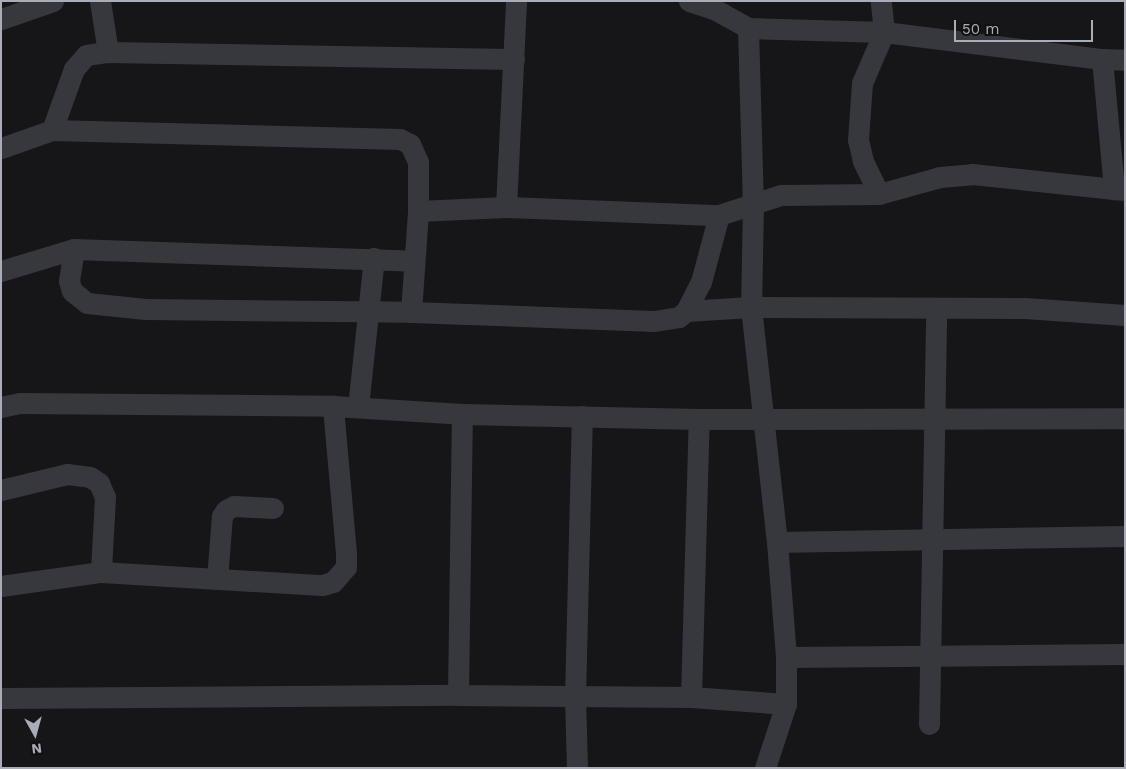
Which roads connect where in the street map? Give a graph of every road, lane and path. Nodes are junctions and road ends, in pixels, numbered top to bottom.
1 (53, 1) edge
2 (100, 1) edge
3 (516, 1) edge
4 (690, 1) edge
5 (881, 1) edge
6 (1, 19) edge
7 (748, 28) junction
8 (884, 32) junction
9 (108, 52) junction
10 (514, 58) junction
11 (1102, 59) junction
12 (1125, 60) edge
13 (52, 130) junction
14 (1, 148) edge
15 (1119, 190) edge
16 (879, 194) junction
17 (753, 205) junction
18 (506, 206) junction
19 (418, 212) junction
20 (719, 215) junction
21 (74, 249) junction
22 (374, 258) junction
23 (414, 260) junction
24 (1, 271) edge
25 (751, 307) junction
26 (936, 308) junction
27 (368, 311) junction
28 (686, 311) junction
29 (411, 312) junction
30 (1125, 315) edge
31 (333, 406) junction
32 (358, 407) junction
33 (1, 408) edge
34 (462, 414) junction
35 (582, 416) junction
36 (1125, 418) edge
37 (699, 419) junction
38 (765, 419) junction
39 (936, 420) junction
40 (1, 490) edge
41 (273, 508) dead end
42 (1125, 536) edge
43 (934, 539) junction
44 (777, 542) junction
45 (101, 572) junction
46 (217, 579) junction
47 (1, 586) edge
48 (1125, 654) edge
49 (930, 657) junction
50 (786, 658) junction
51 (458, 695) junction
52 (691, 697) junction
53 (1, 698) edge
54 (575, 698) junction
55 (786, 704) junction
56 (929, 724) dead end
57 (578, 768) edge
58 (765, 768) edge

1 - 6 street
2 - 9 street
3 - 10 street
4 - 7 street
5 - 8 street
7 - 8 street
7 - 17 street
8 - 11 street
8 - 16 street
9 - 10 street
9 - 13 street
10 - 18 street
11 - 12 street
11 - 15 street
13 - 14 street
13 - 19 street
15 - 16 street
16 - 17 street
17 - 20 street
17 - 25 street
18 - 19 street
18 - 20 street
19 - 23 street
20 - 28 street
21 - 22 street
21 - 24 street
21 - 27 street
22 - 23 street
22 - 27 street
23 - 29 street
25 - 26 street
25 - 28 street
25 - 38 street
26 - 30 street
26 - 39 street
27 - 29 street
27 - 32 street
28 - 29 street
31 - 32 street
31 - 33 street
31 - 46 street
32 - 34 street
34 - 35 street
34 - 51 street
35 - 37 street
35 - 54 street
36 - 39 street
37 - 38 street
37 - 52 street
38 - 39 street
38 - 44 street
39 - 43 street
40 - 45 street
41 - 46 street
42 - 43 street
43 - 44 street
43 - 49 street
44 - 50 street
45 - 46 street
45 - 47 street
48 - 49 street
49 - 50 street
49 - 56 street
50 - 55 street
51 - 53 street
51 - 54 street
52 - 54 street
52 - 55 street
54 - 57 street
55 - 58 street

